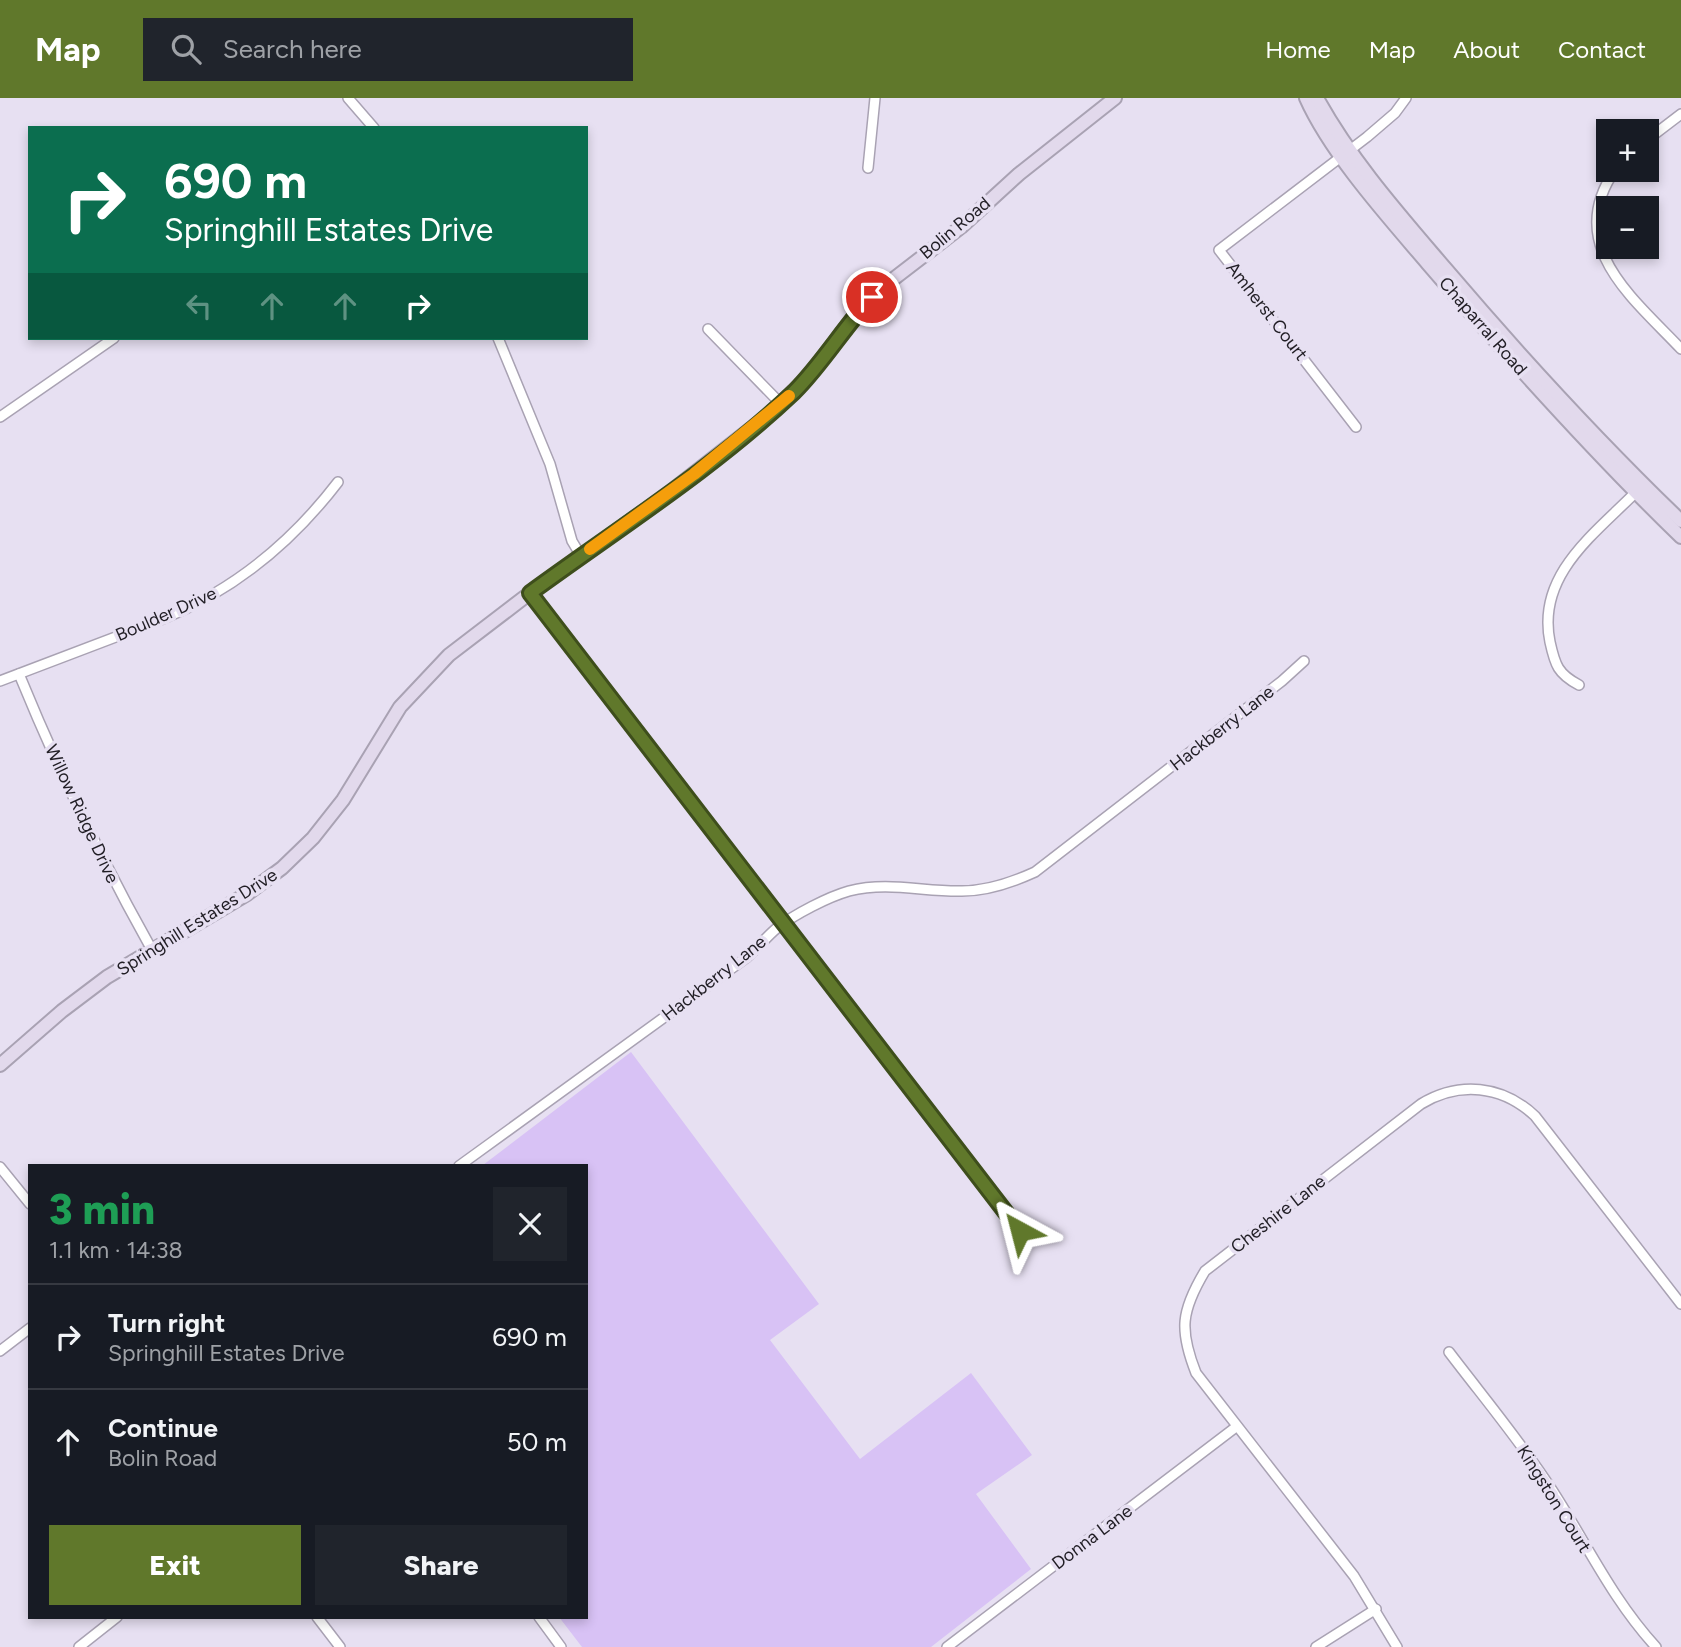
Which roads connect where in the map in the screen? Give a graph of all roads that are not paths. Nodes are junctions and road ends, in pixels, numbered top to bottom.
1 (348, 98) edge
2 (875, 98) edge
3 (1115, 98) edge
4 (1306, 98) edge
5 (1317, 98) edge
6 (1406, 98) edge
7 (1681, 114) edge
8 (372, 126) edge
9 (1659, 131) edge
10 (1346, 153) junction
11 (868, 168) dead end
12 (1609, 182) edge
13 (708, 329) dead end
14 (111, 340) edge
15 (499, 340) edge
16 (1681, 349) edge
17 (781, 404) junction
18 (0, 417) edge
19 (1356, 427) dead end
20 (338, 482) dead end
21 (1640, 489) junction
22 (1681, 522) edge
23 (1681, 537) edge
24 (581, 556) junction
25 (530, 593) junction
26 (1304, 661) dead end
27 (19, 674) junction
28 (0, 681) edge
29 (1579, 685) dead end
30 (784, 924) junction
31 (152, 950) junction
32 (0, 1065) edge
33 (462, 1164) edge
34 (0, 1167) edge
35 (28, 1202) edge
36 (1020, 1231) dead end
37 (1681, 1304) edge
38 (28, 1330) edge
39 (0, 1351) edge
40 (1449, 1352) dead end
41 (1236, 1427) junction
42 (1376, 1609) junction
43 (114, 1619) edge
44 (319, 1619) edge
45 (540, 1619) edge
46 (79, 1647) edge
47 (340, 1647) edge
48 (561, 1647) edge
49 (947, 1647) edge
50 (1316, 1647) edge
51 (1397, 1647) edge
52 (1656, 1647) edge

1 - 8 street
2 - 11 street
3 - 17 street, Bolin Road
4 - 10 street, Chaparral Road
5 - 10 street, Chaparral Road
6 - 10 street
7 - 9 street
10 - 19 street, Amherst Court
10 - 21 street, Chaparral Road
12 - 16 street
13 - 17 street
14 - 18 street
15 - 24 street
17 - 24 street, Bolin Road
20 - 27 street, Boulder Drive
21 - 22 street, Chaparral Road
21 - 23 street, Chaparral Road
21 - 29 street
24 - 25 street, Springhill Estates Drive
25 - 30 street
25 - 31 street, Springhill Estates Drive
26 - 30 street, Hackberry Lane
27 - 28 street, Boulder Drive
27 - 31 street, Willow Ridge Drive
30 - 33 street, Hackberry Lane
30 - 36 street
31 - 32 street, Springhill Estates Drive
34 - 35 street
37 - 41 street, Cheshire Lane
38 - 39 street
40 - 52 street, Kingston Court
41 - 42 street, Cheshire Lane
41 - 49 street, Donna Lane
42 - 50 street
42 - 51 street, Cheshire Lane
43 - 46 street
44 - 47 street
45 - 48 street

